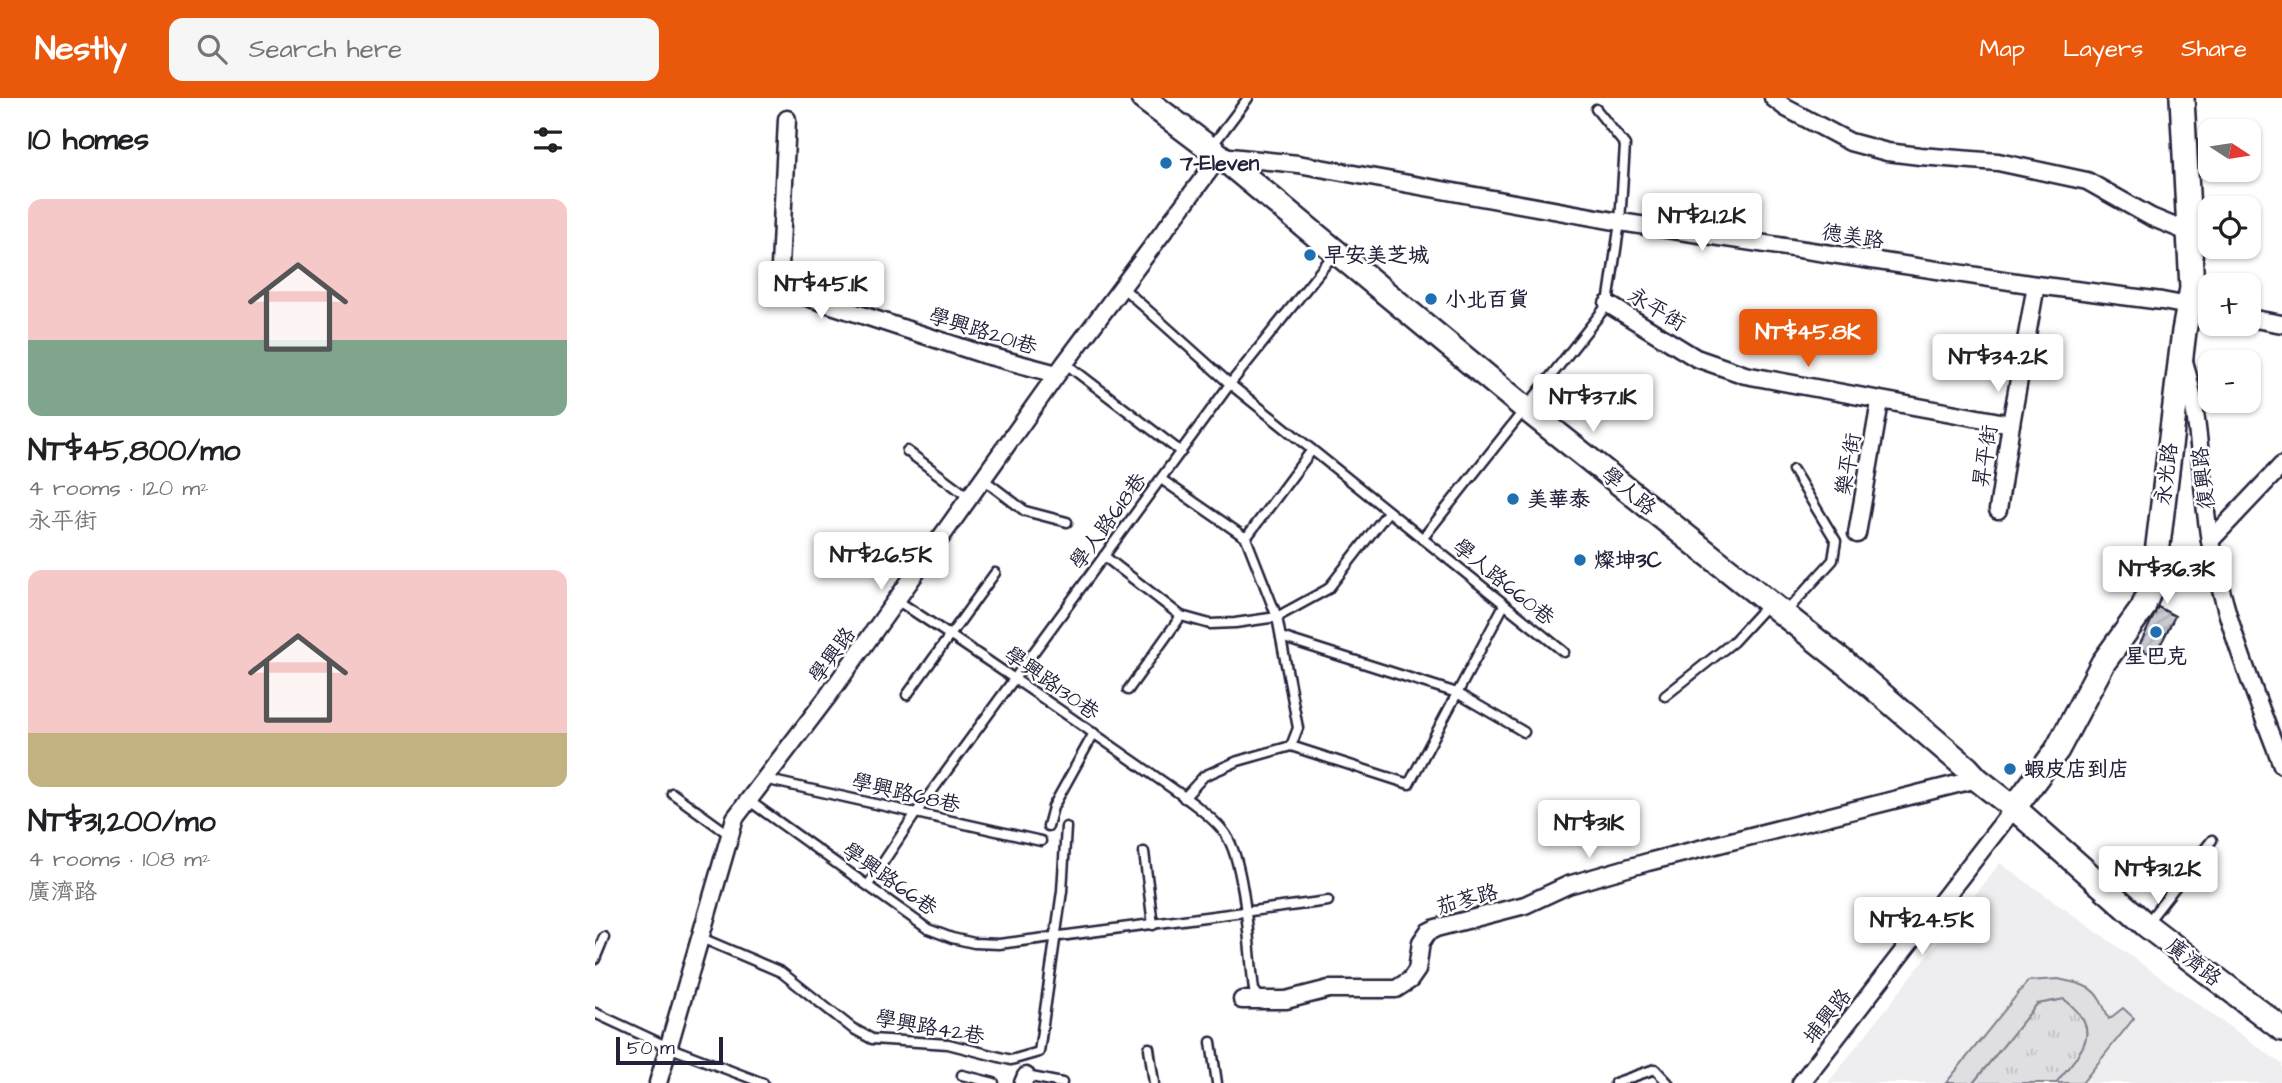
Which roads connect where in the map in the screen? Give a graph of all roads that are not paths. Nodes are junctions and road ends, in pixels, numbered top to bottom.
1 (1143, 98) edge
2 (1248, 98) edge
3 (1773, 98) edge
4 (2182, 98) edge
5 (1596, 109) dead end
6 (787, 119) dead end
7 (1215, 152) junction
8 (1620, 222) junction
9 (2190, 233) junction
10 (1336, 251) junction
11 (2036, 285) junction
12 (1122, 287) junction
13 (2198, 303) edge
14 (1608, 304) junction
15 (2198, 308) edge
16 (2198, 313) edge
17 (2261, 320) edge
18 (2282, 324) edge
19 (2181, 352) junction
20 (1061, 368) junction
21 (1230, 384) junction
22 (1880, 402) junction
23 (1525, 408) junction
24 (2011, 424) junction
25 (1312, 450) junction
26 (907, 451) dead end
27 (1181, 452) junction
28 (2282, 465) edge
29 (1793, 470) dead end
30 (983, 479) junction
31 (1161, 479) junction
32 (970, 498) junction
33 (1998, 510) dead end
34 (1388, 512) junction
35 (1067, 522) dead end
36 (1857, 534) dead end
37 (1246, 538) junction
38 (1422, 539) junction
39 (2210, 541) junction
40 (1104, 556) junction
41 (995, 573) dead end
42 (898, 601) junction
43 (1504, 605) junction
44 (1776, 609) junction
45 (1181, 616) junction
46 (1277, 617) junction
47 (950, 635) junction
48 (1280, 637) junction
49 (1564, 652) dead end
50 (1016, 678) junction
51 (1128, 690) dead end
52 (1457, 693) junction
53 (907, 695) dead end
54 (1665, 696) dead end
55 (1524, 732) dead end
56 (1094, 733) junction
57 (1291, 746) junction
58 (2282, 765) edge
59 (764, 779) junction
60 (1977, 779) junction
61 (672, 793) dead end
62 (1184, 798) junction
63 (748, 800) junction
64 (2014, 808) junction
65 (916, 813) junction
66 (1048, 826) dead end
67 (1066, 827) dead end
68 (730, 835) junction
69 (2212, 840) dead end
70 (1041, 841) dead end
71 (1144, 852) dead end
72 (868, 885) junction
73 (1328, 901) dead end
74 (1244, 912) junction
75 (1153, 925) junction
76 (2146, 925) junction
77 (604, 937) dead end
78 (699, 937) junction
79 (1054, 938) junction
80 (595, 959) edge
81 (1242, 1000) dead end
82 (1262, 1000) junction
83 (595, 1013) edge
84 (2282, 1030) edge
85 (1211, 1042) dead end
86 (668, 1047) junction
87 (1149, 1048) dead end
88 (962, 1075) dead end
89 (1025, 1080) edge
90 (658, 1083) edge
91 (764, 1083) edge
92 (993, 1083) edge
93 (1062, 1083) edge
94 (1154, 1083) edge
95 (1217, 1083) edge
96 (1615, 1083) edge
97 (1668, 1083) edge
98 (1801, 1083) edge

1 - 7 main road, 學人路
2 - 7 lane
3 - 9 street
4 - 9 main road, 復興路
5 - 8 lane
6 - 20 street, 學興路201巷
7 - 8 street, 德美路
7 - 10 main road, 學人路
7 - 12 street, 學興路
8 - 11 street, 德美路
8 - 14 lane
9 - 13 main road, 復興路
10 - 21 lane, 學人路618巷
10 - 23 main road, 學人路
11 - 15 street, 德美路
11 - 24 street, 昇平街
12 - 20 street, 學興路
12 - 21 lane
14 - 22 street, 永平街
14 - 23 lane, 學人路660巷
16 - 19 main road, 復興路
17 - 18 street
19 - 39 street, 復興路
19 - 64 main road, 永光路
20 - 27 lane
20 - 30 street, 學興路
21 - 25 lane, 學人路660巷
21 - 27 lane, 學人路618巷
22 - 24 street, 永平街
22 - 36 street, 樂平街
23 - 38 lane, 學人路660巷
23 - 44 main road, 學人路
24 - 33 street, 昇平街
25 - 34 lane, 學人路660巷
25 - 37 lane
26 - 32 lane
27 - 31 lane, 學人路618巷
28 - 39 street
29 - 44 lane
30 - 32 street, 學興路
30 - 35 lane
31 - 37 lane
31 - 40 lane, 學人路618巷
32 - 42 street, 學興路
34 - 38 lane, 學人路660巷
34 - 46 lane
37 - 46 lane
38 - 43 lane, 學人路660巷
39 - 58 street, 復興路
40 - 45 lane
40 - 50 lane, 學人路618巷
41 - 47 lane
42 - 47 lane, 學興路130巷
42 - 59 street, 學興路
43 - 49 lane, 學人路660巷
43 - 52 lane
44 - 54 lane
44 - 60 main road, 學人路
45 - 46 lane
45 - 51 lane
46 - 48 lane
47 - 50 lane, 學興路130巷
47 - 53 lane
48 - 52 lane
48 - 57 lane
50 - 56 lane, 學興路130巷
50 - 65 lane, 學人路618巷
52 - 55 lane
52 - 57 lane
56 - 62 lane, 學興路130巷
56 - 66 lane
57 - 62 lane
59 - 63 street, 學興路
59 - 65 lane, 學興路68巷
60 - 64 main road, 學人路
60 - 82 street, 茄苳路
61 - 68 lane
62 - 74 lane, 學興路130巷
63 - 68 street, 學興路
63 - 72 lane, 學興路66巷
64 - 76 main road, 廣濟路
64 - 98 street, 埔興路
65 - 70 lane, 學興路68巷
65 - 72 lane, 學人路618巷
67 - 79 lane, 學興路42巷
68 - 78 street, 學興路
69 - 76 lane
71 - 75 lane
72 - 79 lane, 學興路66巷
73 - 74 lane, 學興路66巷
74 - 75 lane, 學興路66巷
74 - 82 lane, 學興路130巷
75 - 79 lane, 學興路66巷
76 - 84 main road, 廣濟路
77 - 80 lane
78 - 79 lane, 學興路42巷
78 - 86 street, 學興路
81 - 82 street, 茄苳路
83 - 86 lane
85 - 95 lane
86 - 90 street, 學興路
86 - 91 lane
87 - 94 lane
88 - 92 lane
89 - 93 lane
96 - 97 lane

